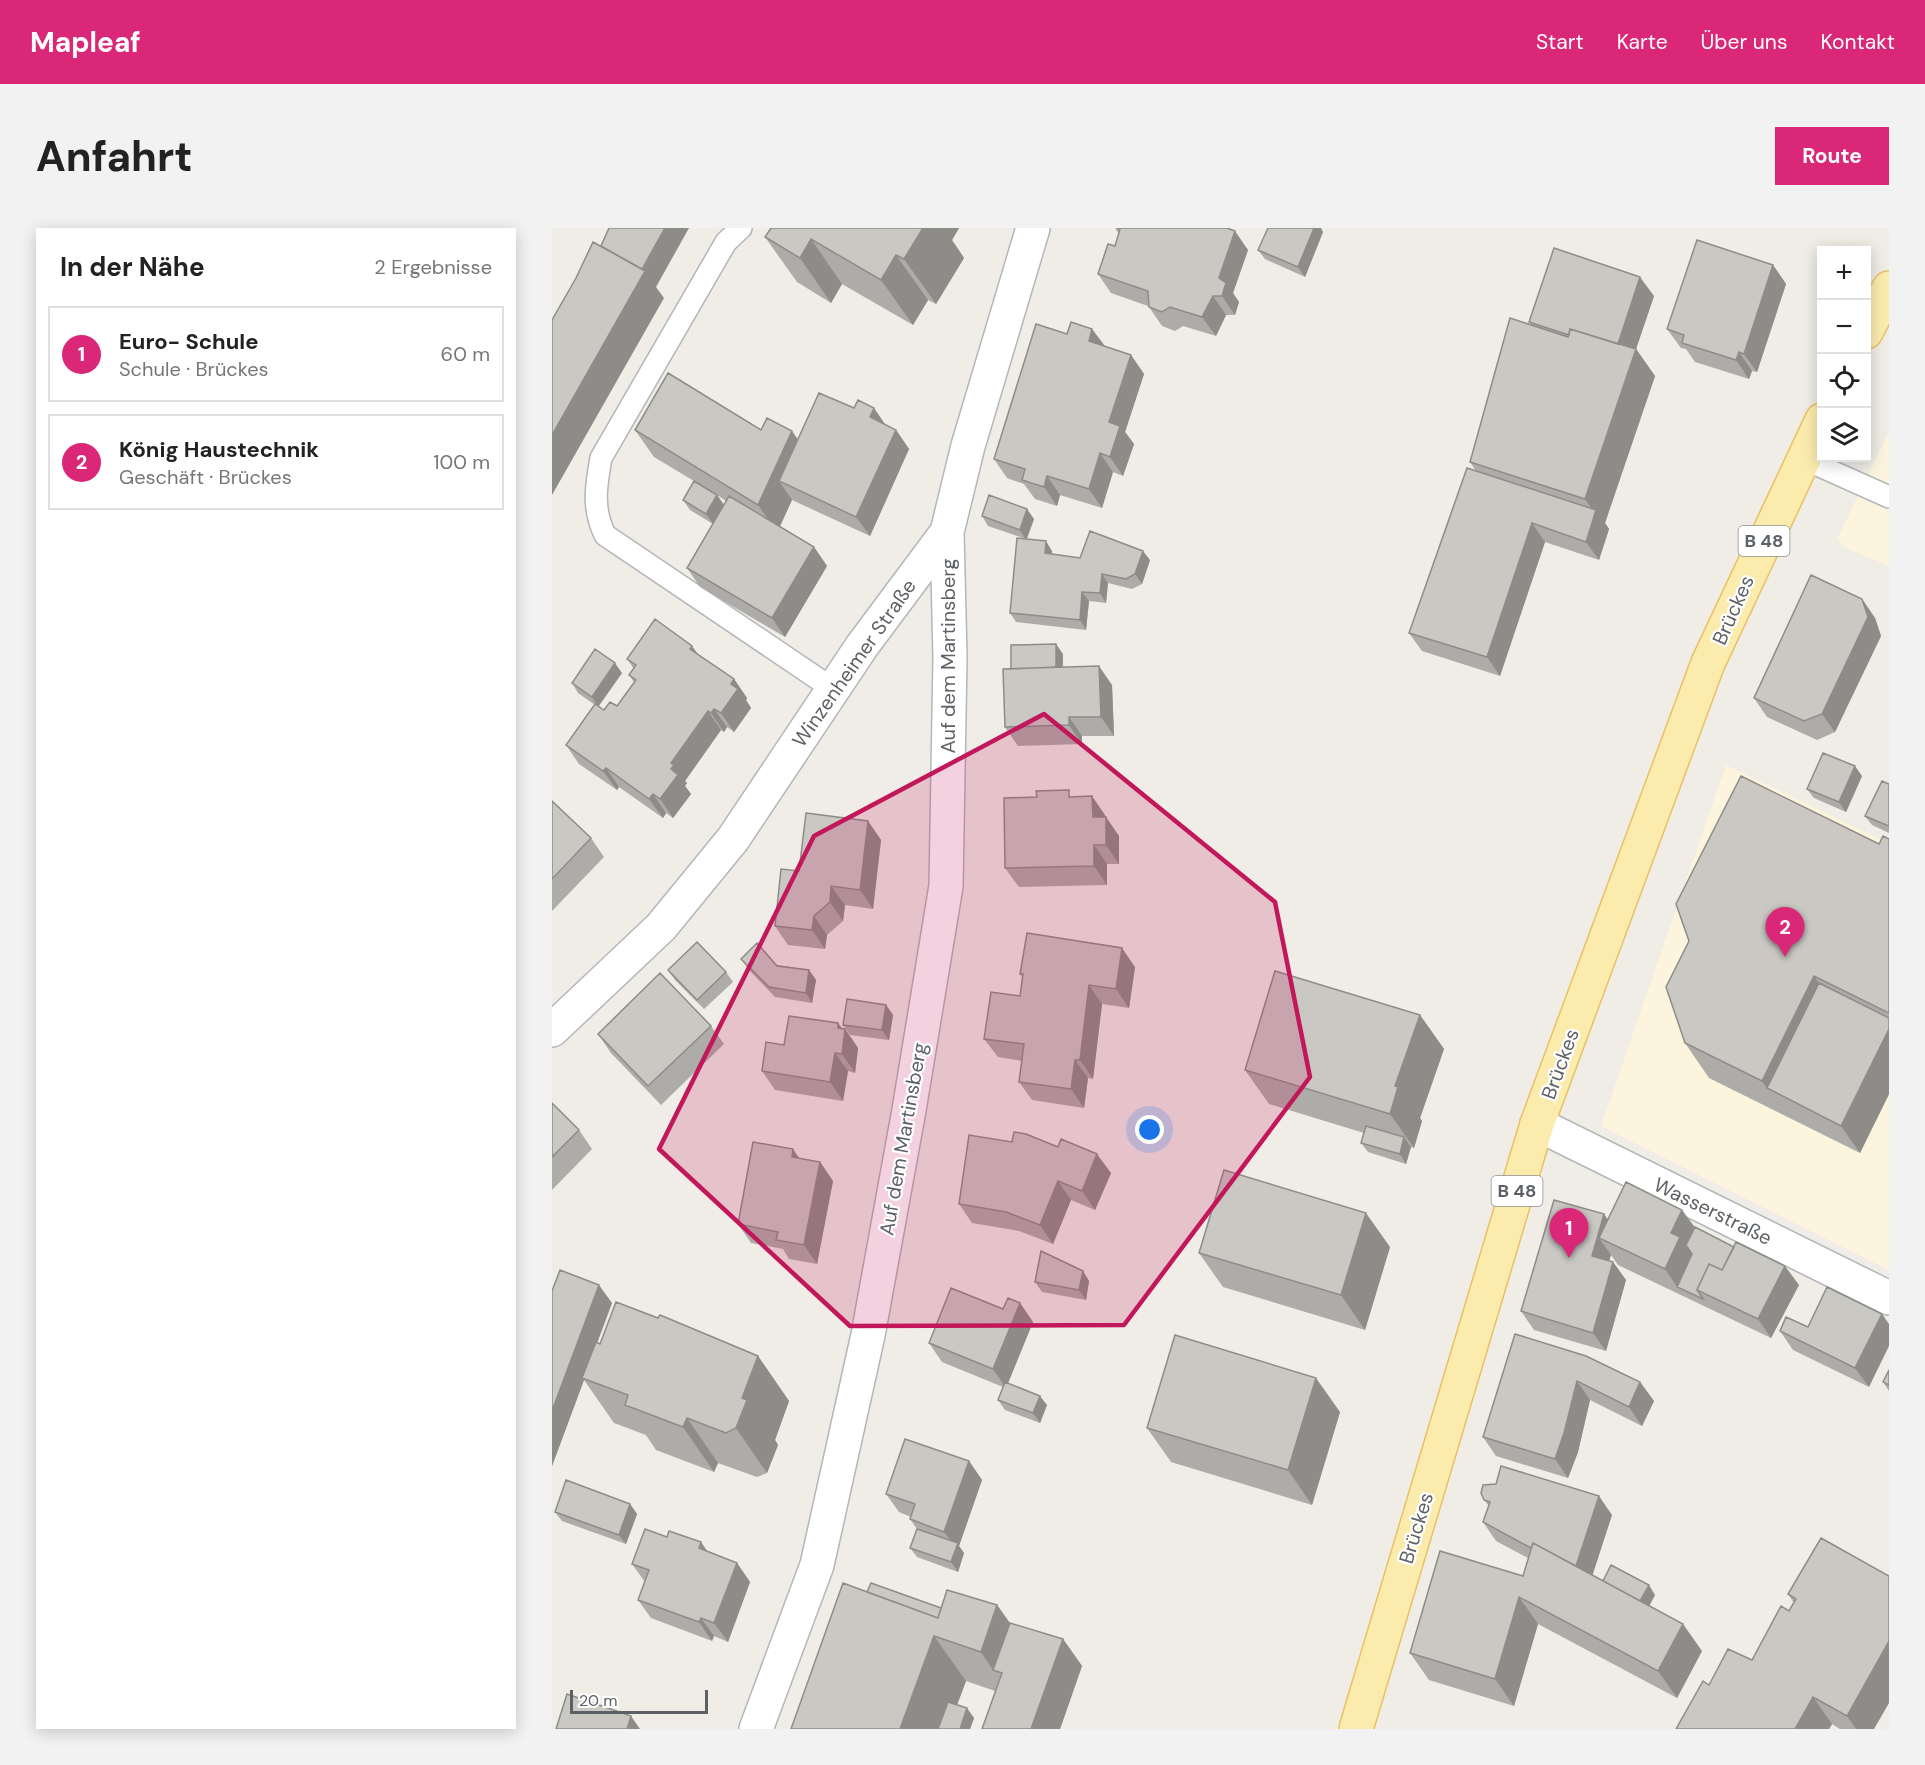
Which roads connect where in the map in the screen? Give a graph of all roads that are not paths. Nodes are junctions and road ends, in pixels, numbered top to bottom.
1 (741, 228) edge
2 (1033, 228) edge
3 (1889, 288) edge
4 (1871, 322) edge
5 (1817, 428) edge
6 (1802, 458) junction
7 (1889, 497) edge
8 (947, 532) junction
9 (833, 689) junction
10 (552, 1030) edge
11 (1537, 1124) junction
12 (1889, 1298) edge
13 (756, 1729) edge
14 (1356, 1729) edge

1 - 9 lane
2 - 8 street, Winzenheimer Straße
3 - 4 main road
5 - 6 main road, Brückes / B 48
6 - 7 lane
6 - 11 main road, Brückes / B 48
8 - 9 street, Winzenheimer Straße
8 - 13 street, Auf dem Martinsberg
9 - 10 street, Winzenheimer Straße
11 - 12 street, Wasserstraße
11 - 14 main road, Brückes / B 48

